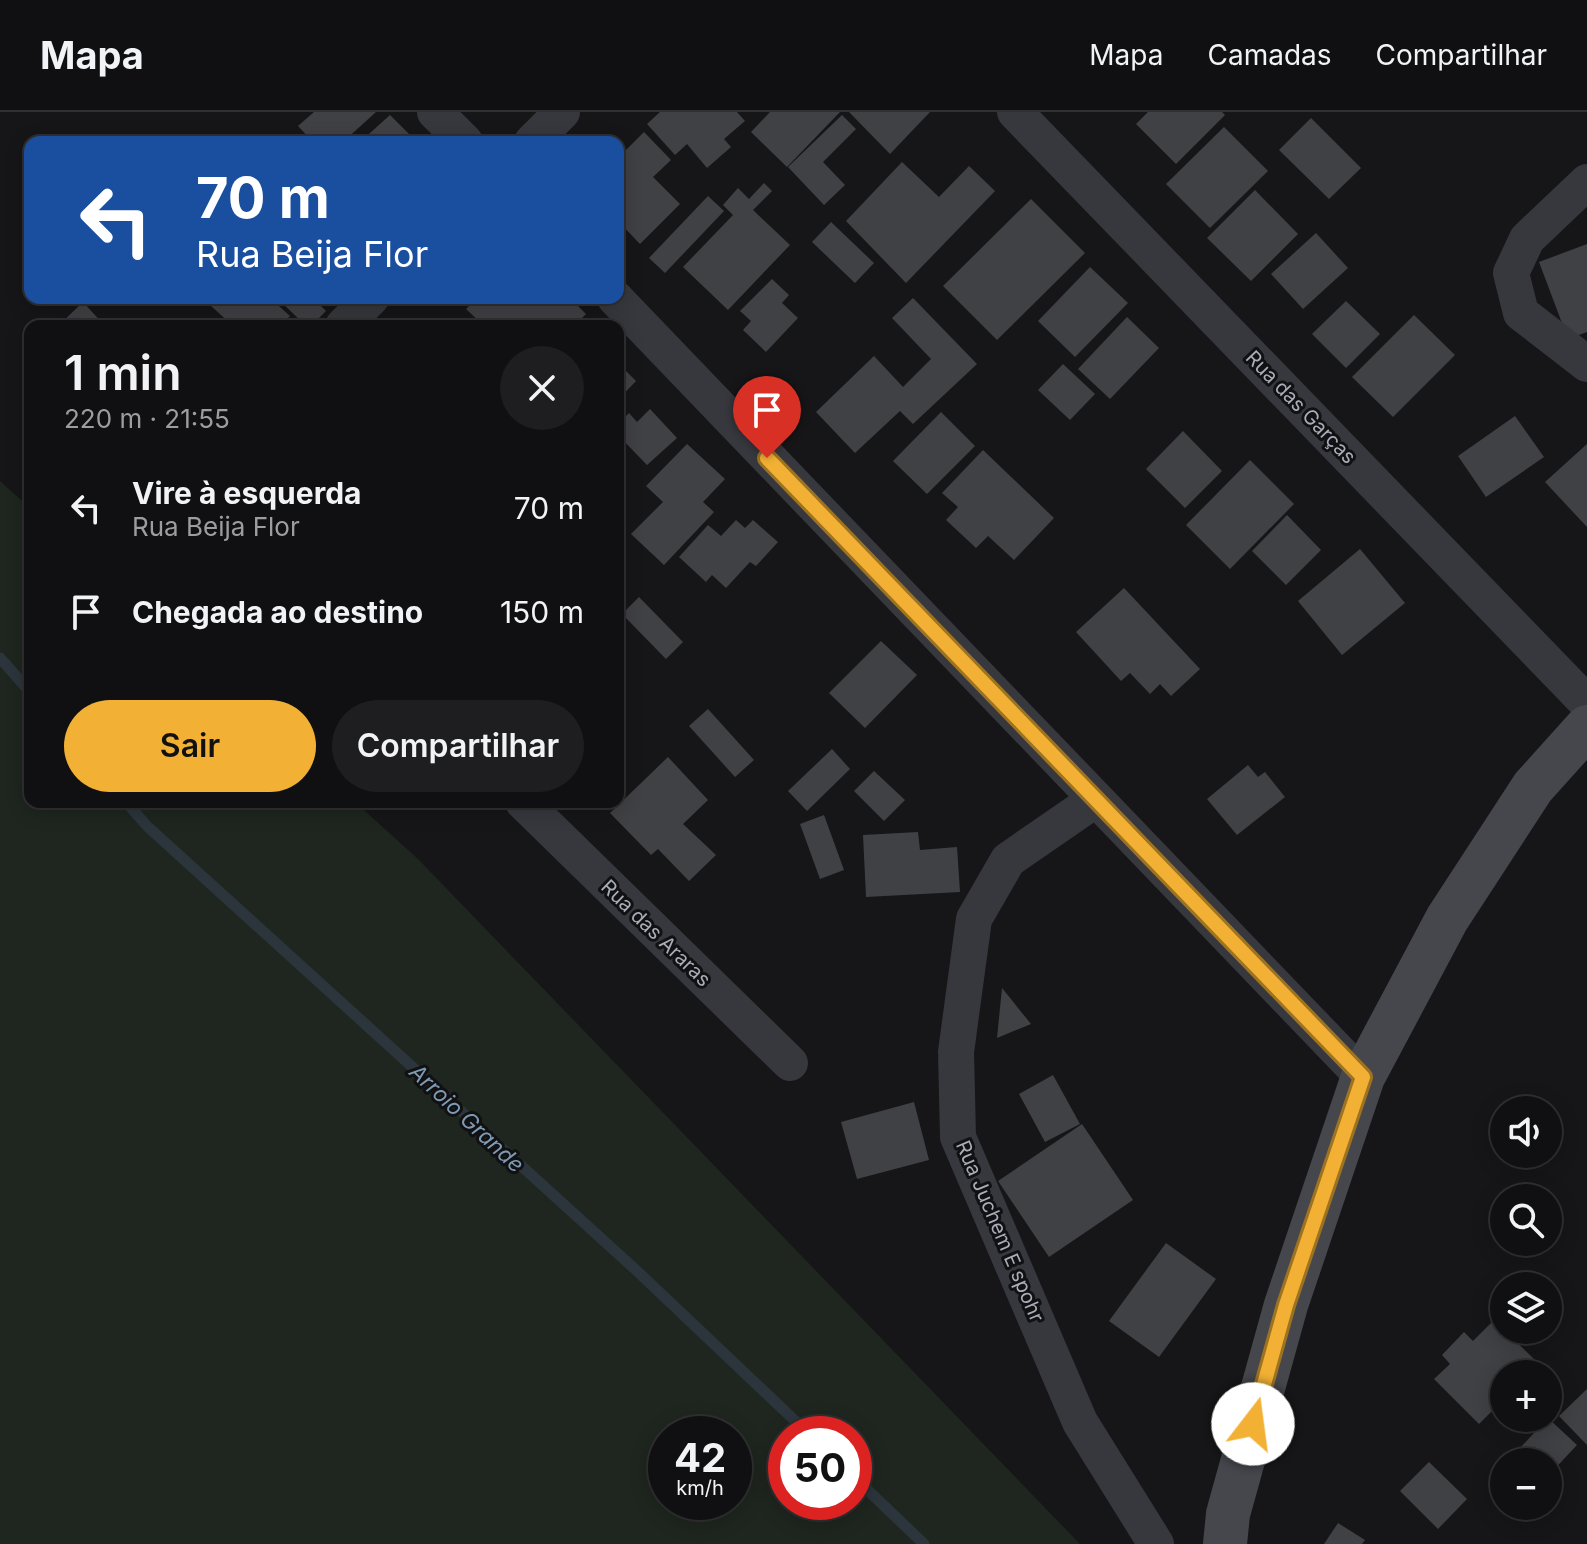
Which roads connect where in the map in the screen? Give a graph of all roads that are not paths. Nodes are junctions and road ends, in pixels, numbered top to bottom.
1 (435, 112) edge
2 (562, 112) edge
3 (1015, 112) edge
4 (459, 136) edge
5 (538, 136) edge
6 (1587, 182) edge
7 (365, 304) edge
8 (621, 304) edge
9 (349, 320) edge
10 (1587, 364) edge
11 (1587, 703) edge
12 (1587, 727) edge
13 (1095, 800) junction
14 (529, 808) edge
15 (790, 1063) dead end
16 (1363, 1077) junction
17 (1156, 1544) edge
18 (1225, 1544) edge

1 - 4 street
2 - 5 street
3 - 11 street, Rua das Garças
6 - 10 street
7 - 9 street
8 - 13 street
12 - 16 main road
13 - 16 street
13 - 17 street, Rua Juchem E spohr
14 - 15 street, Rua das Araras
16 - 18 main road

